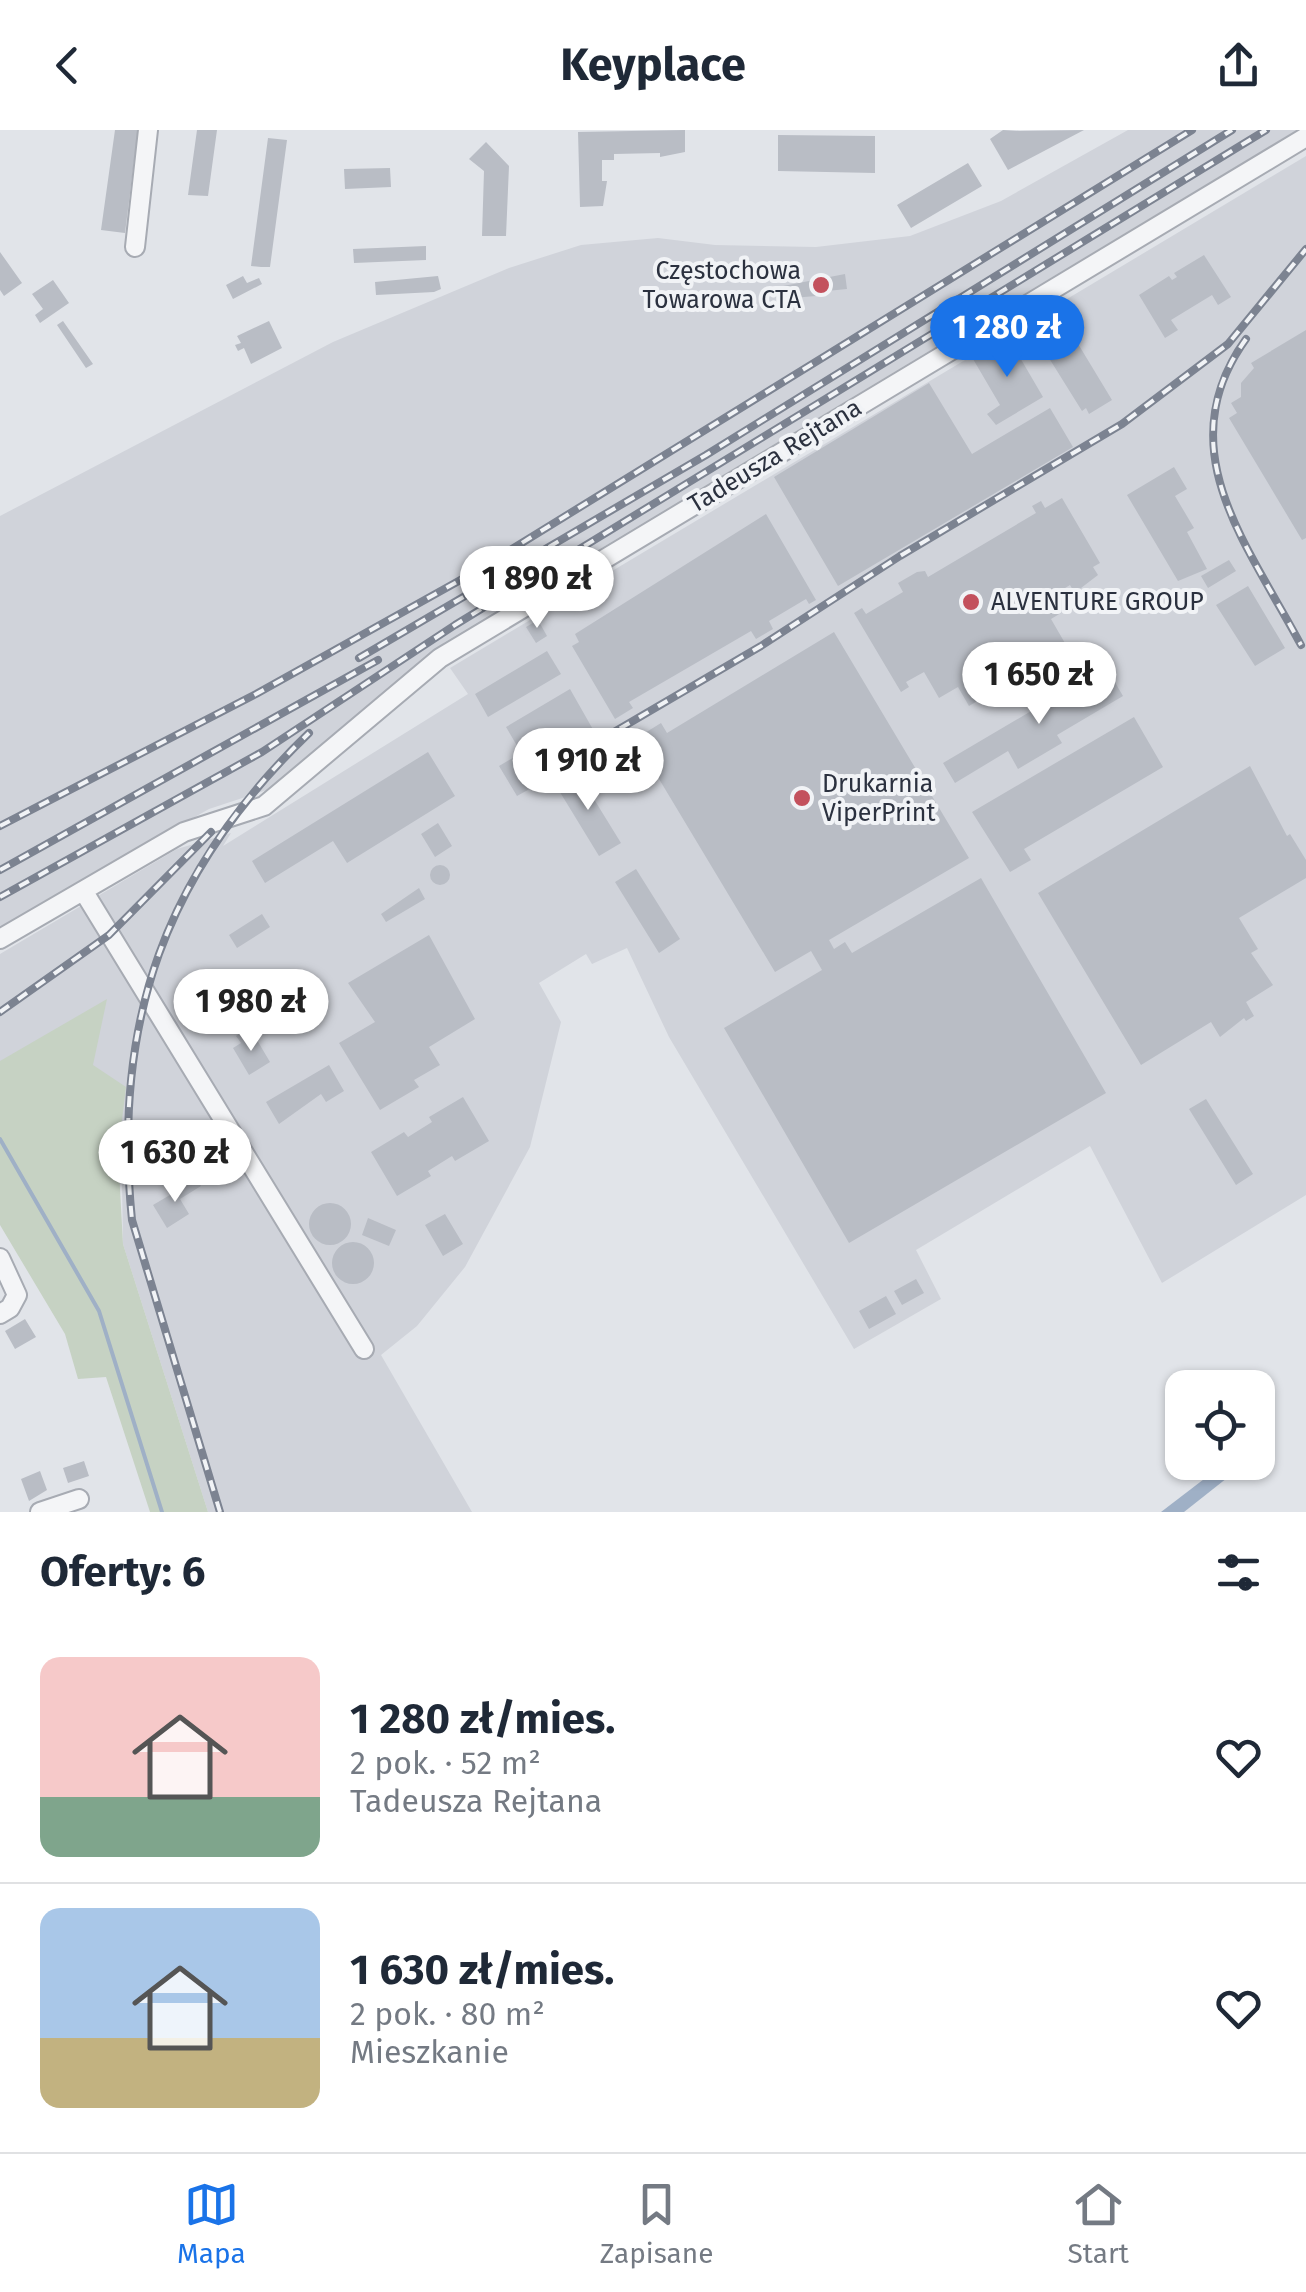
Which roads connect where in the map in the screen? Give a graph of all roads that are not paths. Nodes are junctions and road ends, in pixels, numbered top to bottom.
1 (148, 130) edge
2 (1306, 137) edge
3 (135, 247) dead end
4 (84, 892) junction
5 (0, 939) edge
6 (0, 1258) edge
7 (0, 1314) edge
8 (364, 1349) dead end
9 (78, 1499) dead end
10 (40, 1512) edge

1 - 3 street
2 - 4 street, Tadeusza Rejtana
4 - 5 street, Tadeusza Rejtana
4 - 8 street
6 - 7 street
9 - 10 street

